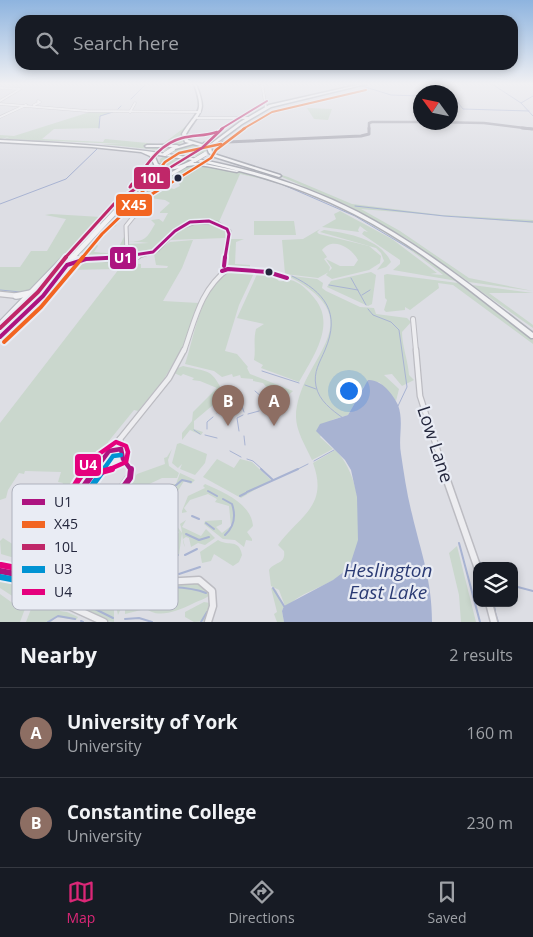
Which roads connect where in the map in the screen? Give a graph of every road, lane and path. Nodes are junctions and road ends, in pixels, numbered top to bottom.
1 (199, 113) edge
2 (256, 113) edge
3 (197, 117) junction
4 (203, 118) joint
5 (249, 118) junction
6 (413, 122) edge
7 (458, 122) edge
8 (533, 129) edge
9 (226, 136) junction
10 (3, 140) edge
11 (186, 141) junction
12 (219, 141) junction
13 (79, 143) junction
14 (204, 143) junction
15 (58, 144) junction
16 (195, 144) junction
17 (179, 146) junction
18 (209, 149) junction
19 (156, 164) junction
20 (185, 166) junction
21 (292, 185) junction
22 (315, 191) junction
23 (134, 216) dead end
24 (79, 251) junction
25 (127, 255) junction
26 (70, 257) junction
27 (132, 257) junction
28 (123, 258) junction
29 (86, 259) junction
30 (67, 264) junction
31 (0, 294) edge
32 (16, 296) junction
33 (33, 297) junction
34 (21, 304) junction
35 (413, 319) dead end
36 (0, 325) edge
37 (533, 331) edge
38 (533, 336) edge
39 (0, 337) edge
40 (120, 439) junction
41 (121, 449) junction
42 (112, 450) junction
43 (122, 457) junction
44 (108, 459) junction
45 (99, 466) joint
46 (84, 484) edge
47 (126, 484) edge
48 (475, 562) edge
49 (0, 571) edge
50 (12, 575) edge
51 (178, 581) edge
52 (489, 607) edge
53 (78, 610) edge
54 (104, 622) edge
55 (208, 622) edge
56 (494, 622) edge

1 - 3 highway
2 - 5 highway
3 - 4 street
3 - 11 highway
4 - 5 street
5 - 9 highway
6 - 12 main road
7 - 8 main road
9 - 12 highway
9 - 14 highway
10 - 13 highway
10 - 15 highway
11 - 16 highway
11 - 17 highway
12 - 14 main road
12 - 18 highway
13 - 17 highway
13 - 22 highway
14 - 16 highway
15 - 19 highway
15 - 21 highway
16 - 17 highway
16 - 18 highway
17 - 19 highway, bridge
18 - 20 highway, bridge
18 - 22 highway
19 - 20 highway
19 - 26 main road
20 - 21 highway
20 - 24 main road
21 - 38 highway
22 - 37 highway
23 - 25 street
24 - 26 main road
24 - 29 main road
25 - 27 street
25 - 28 street
26 - 29 street
26 - 30 main road
26 - 33 main road
27 - 28 street
27 - 40 street
28 - 29 street
29 - 30 main road
30 - 33 main road
31 - 32 street
32 - 33 main road
32 - 34 main road
33 - 34 main road
33 - 39 main road
34 - 36 main road
35 - 48 street, Low Lane
40 - 41 street
40 - 42 street
41 - 42 street
41 - 43 street
42 - 44 street
43 - 44 street
43 - 47 street
44 - 45 street
45 - 46 street
49 - 50 street
51 - 55 street
52 - 56 street
53 - 54 street

